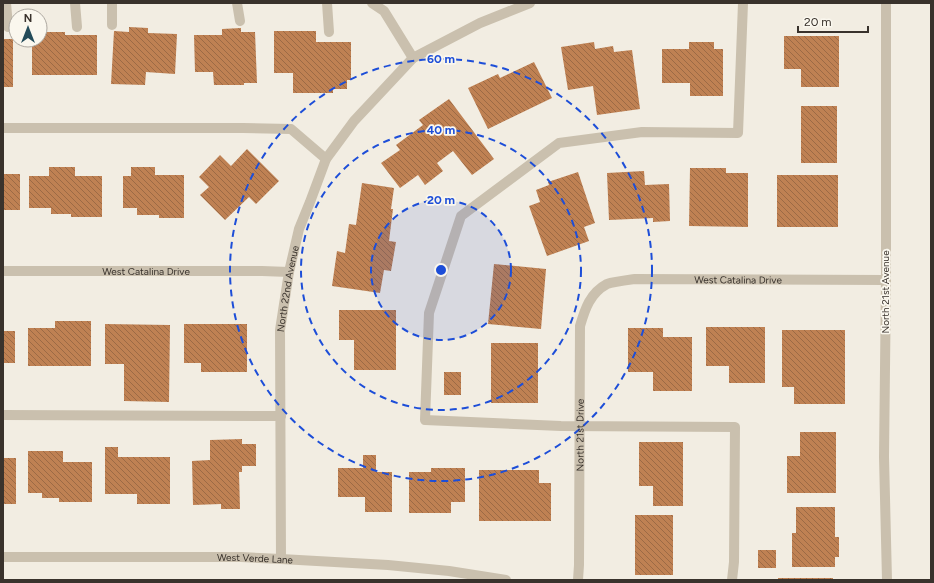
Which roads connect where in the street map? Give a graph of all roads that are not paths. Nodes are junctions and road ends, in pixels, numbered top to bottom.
1 (6, 3) edge
2 (75, 3) edge
3 (112, 3) edge
4 (237, 3) edge
5 (328, 3) edge
6 (372, 3) edge
7 (530, 3) edge
8 (743, 3) edge
9 (886, 3) edge
10 (240, 21) dead end
11 (112, 25) dead end
12 (8, 27) dead end
13 (78, 27) dead end
14 (329, 32) dead end
15 (413, 58) junction
16 (3, 128) edge
17 (326, 159) junction
18 (3, 271) edge
19 (289, 272) junction
20 (886, 280) junction
21 (594, 294) joint
22 (3, 415) edge
23 (281, 416) junction
24 (579, 426) junction
25 (3, 557) edge
26 (281, 559) junction
27 (506, 580) edge
28 (578, 580) edge
29 (732, 580) edge
30 (887, 580) edge

1 - 12 street
2 - 13 street
3 - 11 street
4 - 10 street
5 - 14 street
6 - 15 street
7 - 15 street, North 22nd Avenue
8 - 24 street
9 - 20 street, North 21st Avenue
15 - 17 street, North 22nd Avenue
16 - 17 street
17 - 19 street, North 22nd Avenue
18 - 19 street, West Catalina Drive
19 - 23 street, North 22nd Avenue
20 - 21 street, West Catalina Drive
20 - 30 street, North 21st Avenue
21 - 24 street, North 21st Drive
22 - 23 street
23 - 26 street, North 22nd Avenue
24 - 28 street, North 21st Drive
24 - 29 street
25 - 26 street, West Verde Lane
26 - 27 street, West Verde Lane

